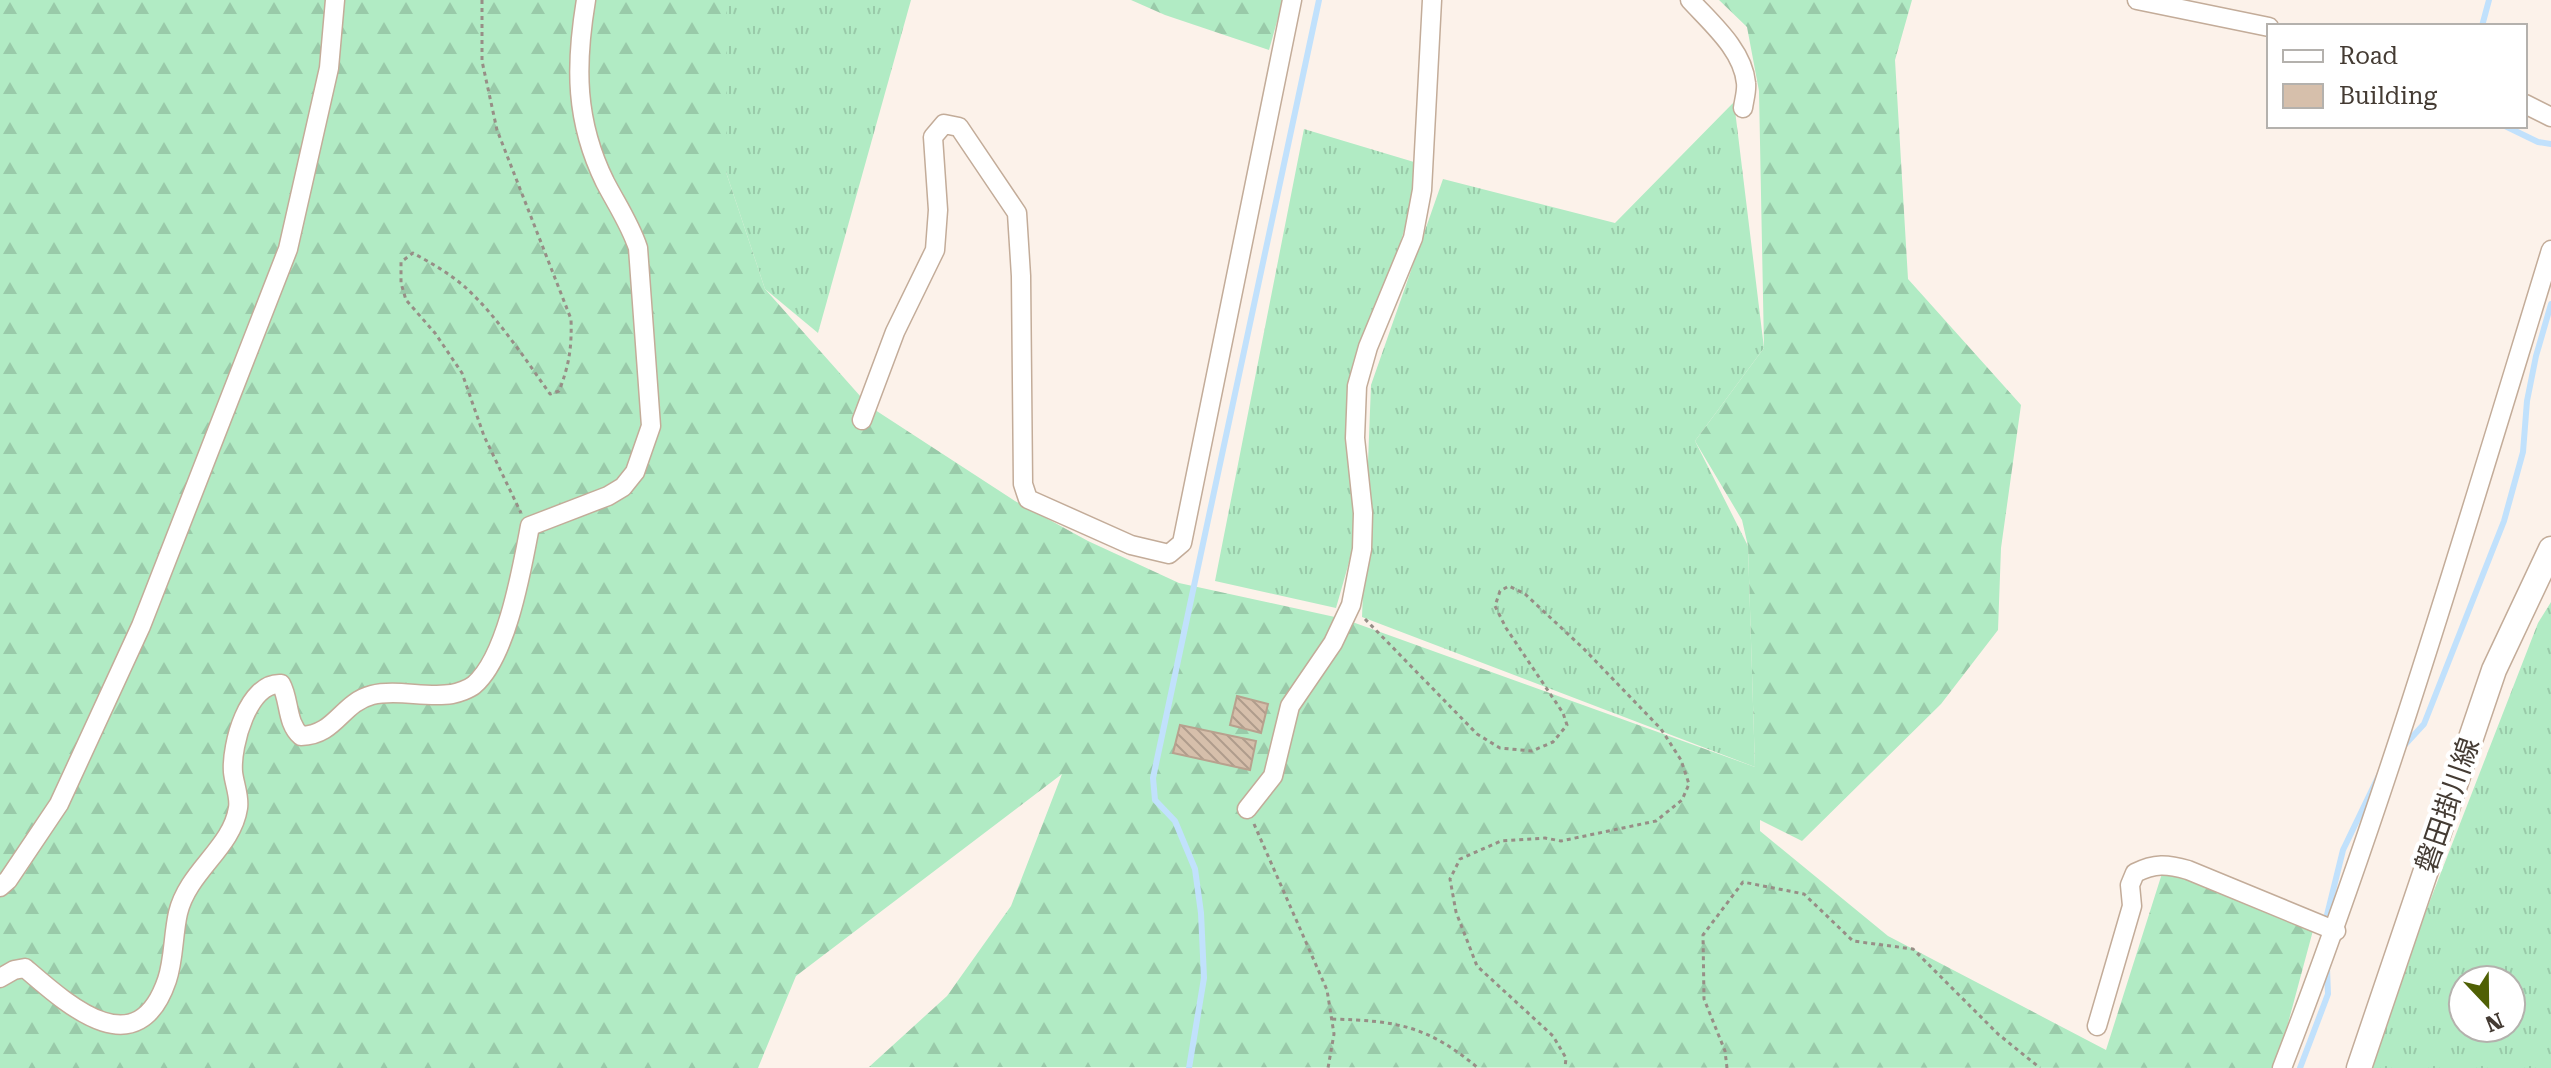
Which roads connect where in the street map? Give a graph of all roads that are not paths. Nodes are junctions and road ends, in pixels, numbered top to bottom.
1 (335, 0) edge
2 (586, 0) edge
3 (1292, 0) edge
4 (1432, 0) edge
5 (1690, 0) edge
6 (2137, 0) edge
7 (2267, 27) edge
8 (2527, 105) edge
9 (1743, 108) dead end
10 (2551, 117) edge
11 (2551, 250) edge
12 (862, 420) dead end
13 (2551, 549) edge
14 (1247, 809) road end
15 (0, 887) edge
16 (2336, 931) junction
17 (0, 978) edge
18 (2097, 1026) dead end
19 (2282, 1068) edge
20 (2359, 1068) edge

1 - 15 street
2 - 17 street
3 - 12 street
4 - 14 street
5 - 9 street
6 - 7 street
8 - 10 street
11 - 16 street
13 - 20 main road, 磐田掛川線
16 - 18 street
16 - 19 street

